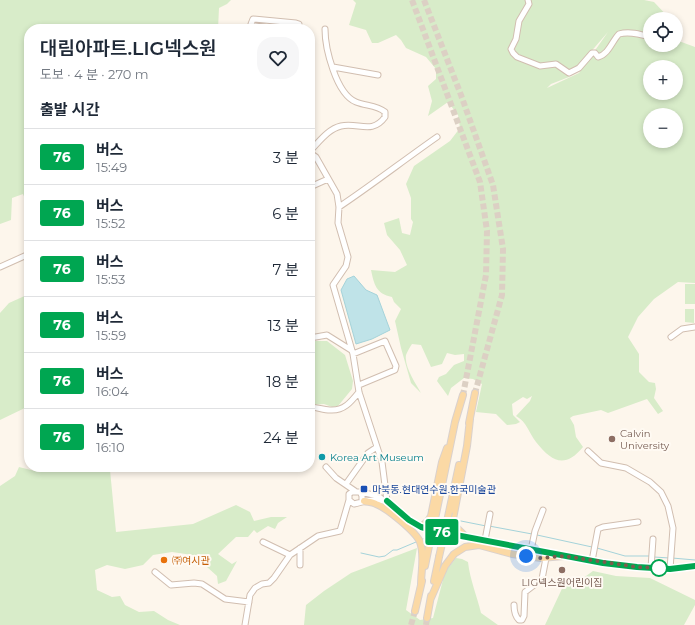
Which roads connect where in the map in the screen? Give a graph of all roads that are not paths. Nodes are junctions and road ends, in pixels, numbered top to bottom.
1 (528, 0) edge
2 (251, 24) edge
3 (299, 24) edge
4 (325, 29) dead end
5 (643, 35) edge
6 (333, 66) junction
7 (378, 75) dead end
8 (437, 137) dead end
9 (315, 146) edge
10 (315, 156) edge
11 (328, 179) junction
12 (315, 185) edge
13 (339, 207) junction
14 (24, 256) edge
15 (0, 267) edge
16 (695, 327) edge
17 (315, 337) edge
18 (671, 337) dead end
19 (352, 352) junction
20 (359, 385) junction
21 (359, 392) junction
22 (475, 393) tunnel mouth
23 (463, 395) tunnel mouth
24 (315, 408) edge
25 (470, 419) junction
26 (377, 447) junction
27 (588, 451) dead end
28 (326, 467) dead end
29 (346, 484) junction
30 (357, 491) junction
31 (349, 500) junction
32 (363, 501) junction
33 (387, 501) junction
34 (543, 510) dead end
35 (490, 514) dead end
36 (433, 518) junction
37 (453, 519) junction
38 (638, 522) dead end
39 (421, 527) junction
40 (430, 528) junction
41 (450, 533) junction
42 (466, 536) junction
43 (653, 539) dead end
44 (485, 540) junction
45 (263, 542) dead end
46 (300, 548) junction
47 (531, 550) junction
48 (290, 555) junction
49 (564, 556) junction
50 (546, 558) junction
51 (592, 561) junction
52 (300, 565) dead end
53 (695, 566) edge
54 (651, 568) junction
55 (670, 569) junction
56 (155, 572) dead end
57 (421, 585) junction
58 (431, 598) junction
59 (248, 602) junction
60 (514, 605) dead end
61 (415, 611) tunnel mouth
62 (427, 618) tunnel mouth
63 (245, 625) edge

1 - 5 street
2 - 3 street
4 - 6 street
6 - 7 street
6 - 9 street
8 - 13 street
10 - 11 street
11 - 12 street
11 - 13 street
13 - 19 street
14 - 15 street
16 - 18 street
17 - 19 street
19 - 20 street
19 - 20 street
20 - 21 street
21 - 24 street
21 - 26 street
22 - 25 main road
23 - 36 main road
25 - 37 main road
25 - 58 main road, bridge
26 - 29 street
26 - 33 street
27 - 55 street
28 - 29 street
29 - 30 street
30 - 31 street
30 - 32 street
30 - 33 street
31 - 32 street
31 - 46 street
32 - 33 street
32 - 57 main road
33 - 39 street
34 - 47 street
35 - 44 street
36 - 39 main road
36 - 40 main road
36 - 57 main road, bridge
37 - 41 main road
37 - 42 main road
38 - 51 street
39 - 40 street
40 - 41 street
41 - 42 street
42 - 44 street
43 - 54 street
44 - 47 street
45 - 48 street
46 - 48 street
46 - 52 street
47 - 49 street
48 - 59 street
49 - 50 main road
49 - 51 street
50 - 58 main road
50 - 60 street
51 - 54 street
53 - 55 street
54 - 55 street
56 - 59 street
57 - 61 main road
58 - 62 main road
59 - 63 street

